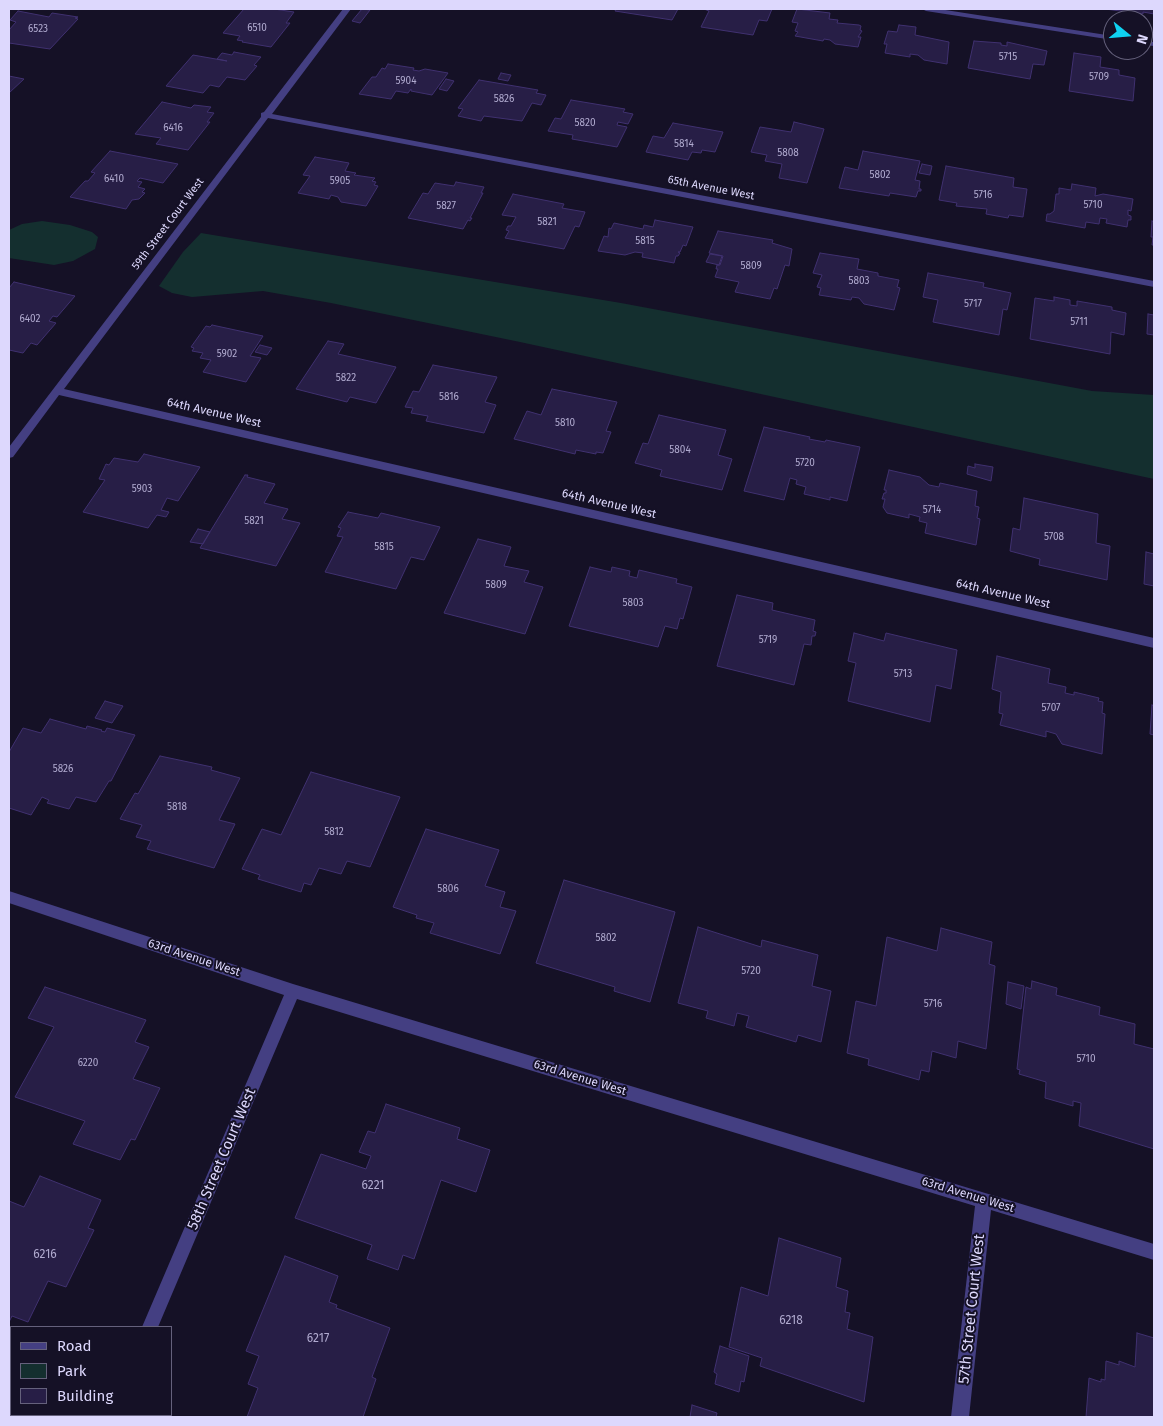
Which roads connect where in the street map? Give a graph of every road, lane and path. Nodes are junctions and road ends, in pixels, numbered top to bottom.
1 (347, 9) edge
2 (926, 9) edge
3 (1103, 36) edge
4 (264, 115) junction
5 (1154, 284) edge
6 (57, 391) junction
7 (9, 454) edge
8 (1154, 643) edge
9 (9, 897) edge
10 (293, 991) junction
11 (984, 1200) junction
12 (1154, 1252) edge
13 (150, 1326) edge
14 (960, 1417) edge

1 - 4 street, 59th Street Court West
2 - 3 street
4 - 5 street, 65th Avenue West
4 - 6 street, 59th Street Court West
6 - 7 street, 59th Street Court West
6 - 8 street, 64th Avenue West
9 - 10 street, 63rd Avenue West
10 - 11 street, 63rd Avenue West
10 - 13 street, 58th Street Court West
11 - 12 street, 63rd Avenue West
11 - 14 street, 57th Street Court West

